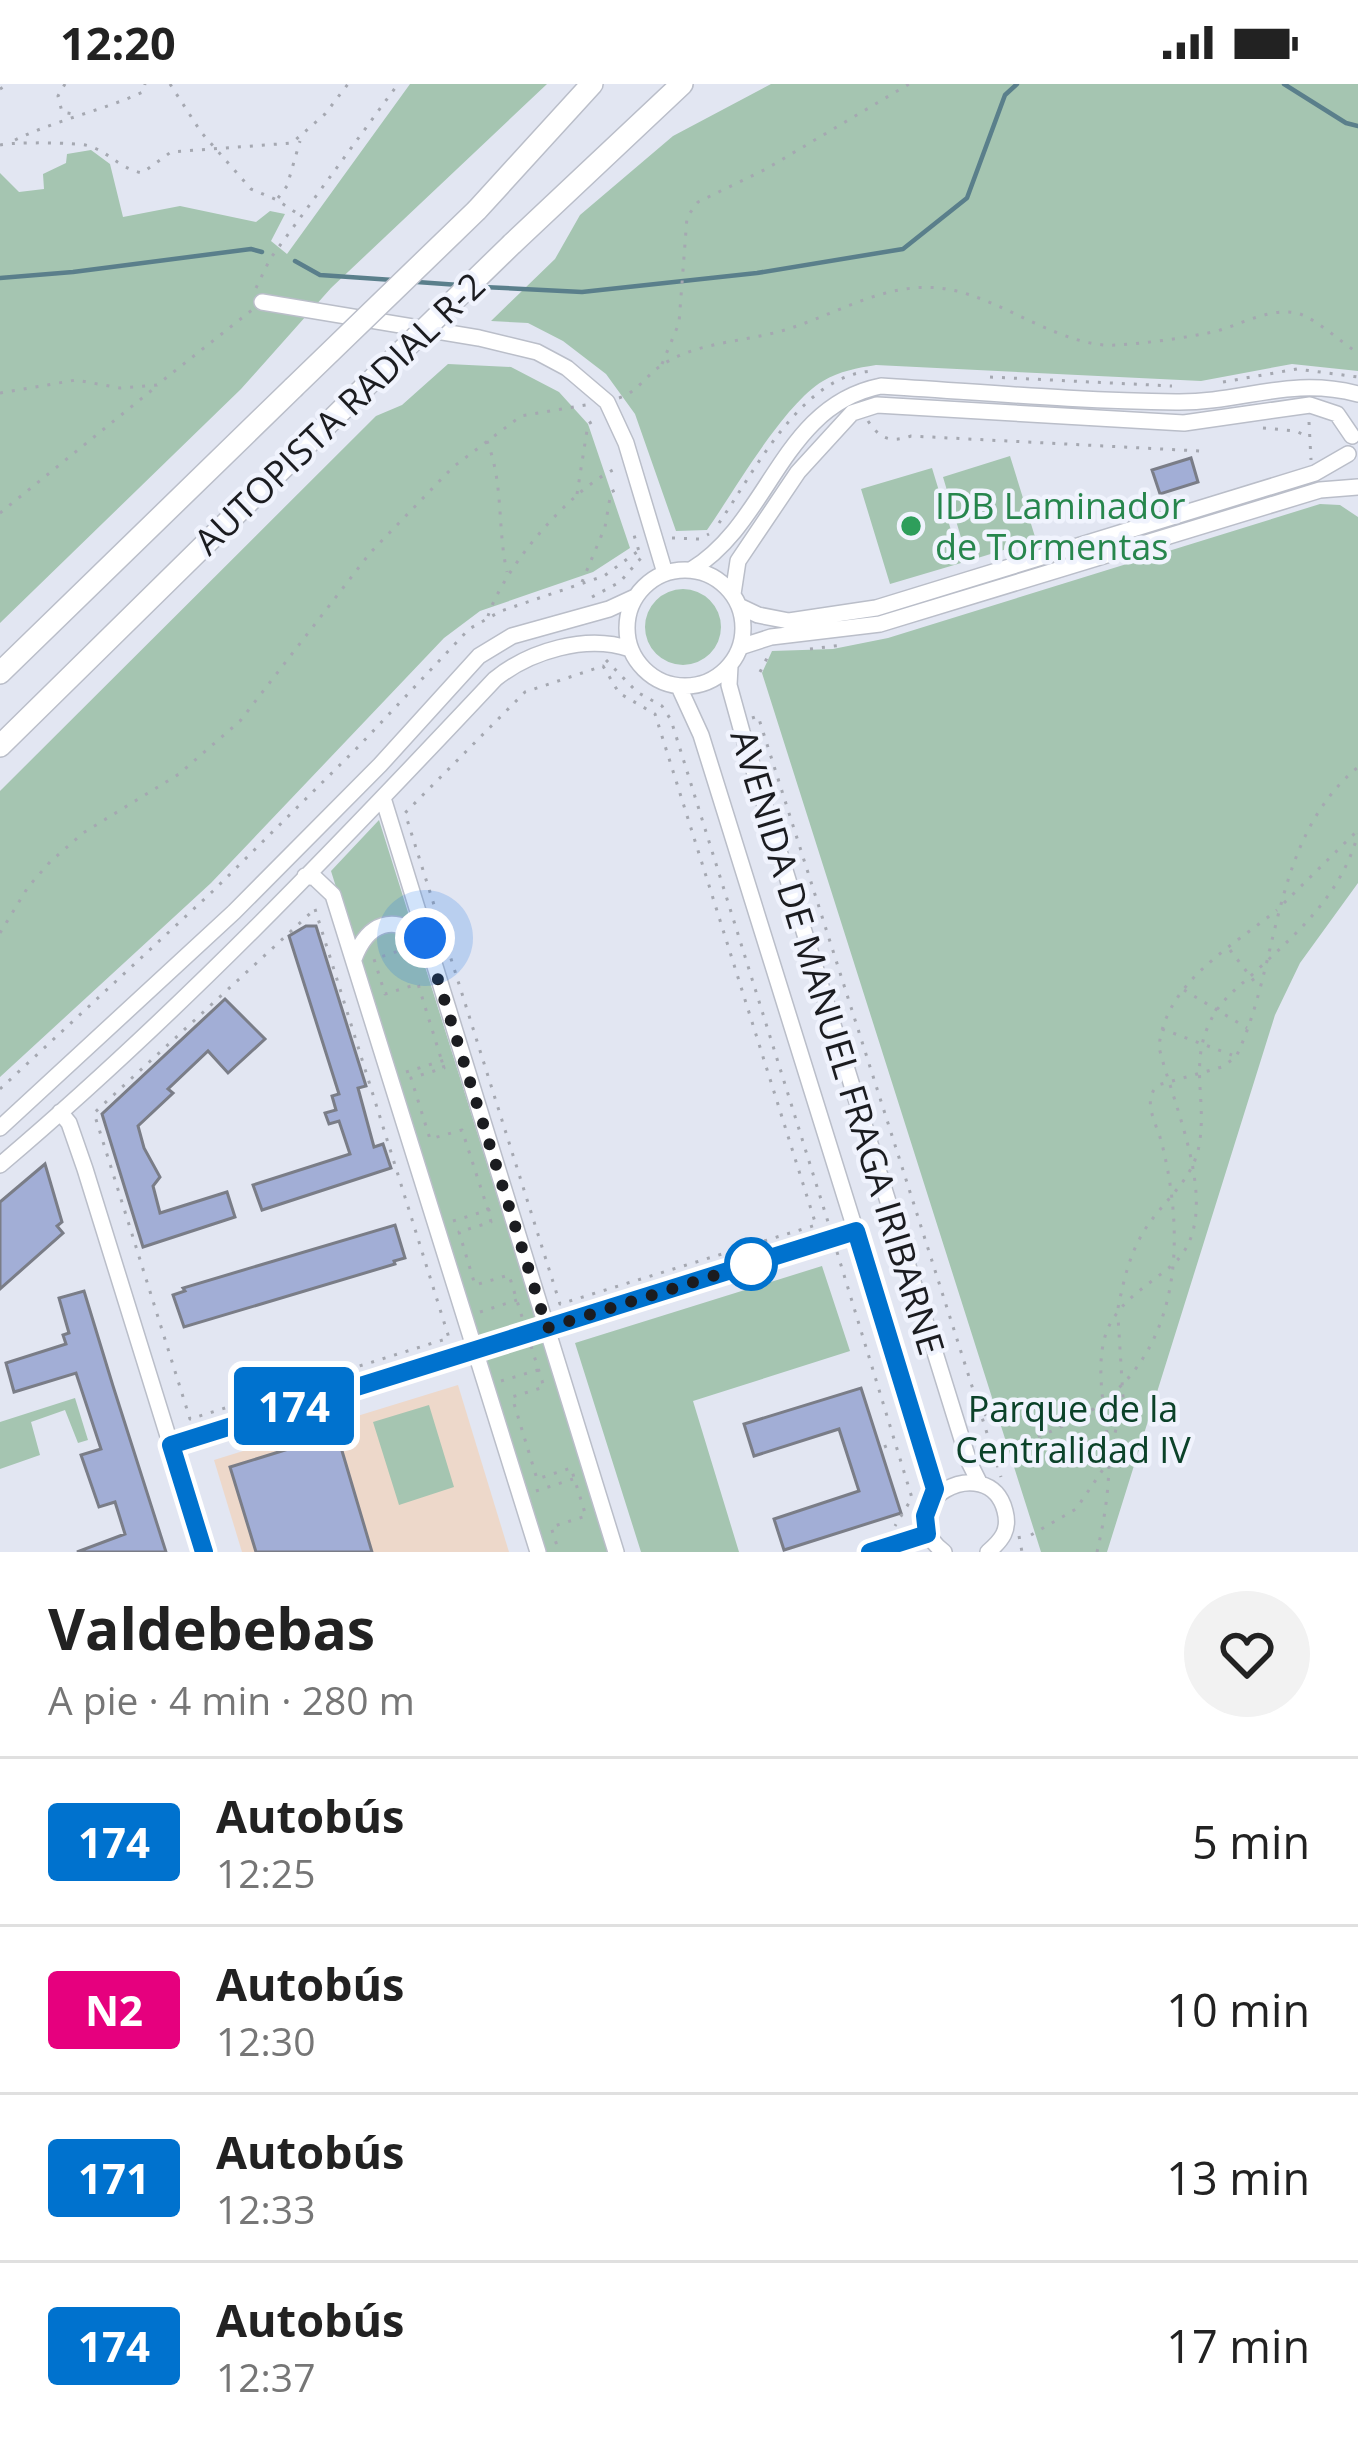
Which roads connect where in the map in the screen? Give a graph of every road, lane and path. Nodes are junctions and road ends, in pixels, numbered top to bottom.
1 (8, 84) edge
2 (65, 84) edge
3 (145, 84) edge
4 (170, 84) edge
5 (348, 84) edge
6 (398, 84) edge
7 (592, 84) edge
8 (682, 84) edge
9 (909, 84) edge
10 (0, 89) edge
11 (79, 115) junction
12 (301, 138) junction
13 (13, 141) junction
14 (0, 145) edge
15 (219, 151) junction
16 (277, 200) junction
17 (301, 216) junction
18 (262, 302) junction
19 (1358, 352) edge
20 (662, 364) junction
21 (157, 385) junction
22 (0, 393) edge
23 (1358, 394) edge
24 (607, 402) junction
25 (1308, 415) dead end
26 (875, 417) dead end
27 (1269, 421) dead end
28 (593, 422) dead end
29 (1355, 431) edge
30 (1308, 437) junction
31 (486, 440) junction
32 (1200, 451) dead end
33 (1348, 454) junction
34 (1320, 460) dead end
35 (613, 470) dead end
36 (1358, 486) edge
37 (619, 489) dead end
38 (577, 496) junction
39 (0, 514) edge
40 (634, 535) dead end
41 (639, 550) junction
42 (691, 570) junction
43 (665, 573) junction
44 (507, 574) junction
45 (581, 584) junction
46 (548, 595) junction
47 (635, 597) junction
48 (583, 600) dead end
49 (736, 600) junction
50 (552, 610) dead end
51 (488, 618) junction
52 (740, 647) junction
53 (629, 649) junction
54 (596, 656) dead end
55 (730, 666) junction
56 (0, 674) edge
57 (679, 687) junction
58 (656, 714) joint
59 (739, 722) junction
60 (0, 746) edge
61 (1358, 766) edge
62 (383, 798) junction
63 (1358, 832) edge
64 (305, 876) junction
65 (1280, 906) junction
66 (400, 922) junction
67 (0, 933) edge
68 (425, 938) junction
69 (1229, 949) junction
70 (354, 960) junction
71 (1265, 962) junction
72 (1250, 976) junction
73 (1258, 987) junction
74 (1183, 989) junction
75 (1217, 1010) junction
76 (1160, 1028) junction
77 (1247, 1028) junction
78 (1202, 1044) junction
79 (456, 1057) dead end
80 (1236, 1057) junction
81 (442, 1061) junction
82 (1197, 1074) junction
83 (396, 1075) dead end
84 (1167, 1082) junction
85 (0, 1089) edge
86 (60, 1112) junction
87 (94, 1112) joint
88 (0, 1128) edge
89 (0, 1165) edge
90 (1192, 1168) junction
91 (1172, 1197) junction
92 (503, 1205) dead end
93 (488, 1210) junction
94 (828, 1222) dead end
95 (445, 1224) dead end
96 (856, 1231) junction
97 (838, 1254) dead end
98 (1175, 1263) junction
99 (530, 1296) dead end
100 (517, 1300) junction
101 (1118, 1312) junction
102 (472, 1314) dead end
103 (547, 1328) junction
104 (527, 1334) junction
105 (475, 1350) junction
106 (551, 1366) dead end
107 (538, 1370) junction
108 (496, 1383) dead end
109 (1124, 1383) junction
110 (1105, 1401) junction
111 (992, 1412) dead end
112 (984, 1415) dead end
113 (171, 1445) junction
114 (923, 1448) junction
115 (1004, 1449) dead end
116 (899, 1455) junction
117 (1109, 1460) junction
118 (586, 1475) dead end
119 (574, 1479) junction
120 (980, 1484) junction
121 (1009, 1487) dead end
122 (528, 1494) dead end
123 (935, 1496) junction
124 (895, 1526) dead end
125 (1019, 1531) dead end
126 (927, 1534) junction
127 (1031, 1535) dead end
128 (995, 1549) edge
129 (204, 1552) edge
130 (538, 1552) edge
131 (559, 1552) edge
132 (616, 1552) edge
133 (870, 1552) edge
134 (944, 1552) edge
135 (1022, 1552) edge
136 (1097, 1552) edge

1 - 10 path
2 - 11 path
3 - 11 path
4 - 15 path
5 - 12 path
6 - 17 path
7 - 56 highway, AUTOPISTA RADIAL R-2, bridge
8 - 60 highway, AUTOPISTA RADIAL R-2, bridge
9 - 20 path
11 - 13 path
12 - 15 path
12 - 16 path
13 - 14 path
13 - 15 path
15 - 16 path
16 - 17 path
17 - 18 path
18 - 21 path
18 - 24 street
19 - 20 path
20 - 24 path
21 - 22 path
21 - 39 path
23 - 42 street
24 - 31 path
24 - 43 street
25 - 30 path
26 - 32 path
27 - 30 path
28 - 38 path
29 - 33 street
29 - 49 street
30 - 34 path
31 - 44 path
31 - 67 path
33 - 36 street
33 - 49 street
35 - 38 path
36 - 52 street
37 - 45 path
38 - 44 path
40 - 41 path
41 - 45 path
41 - 48 path
42 - 43 street
42 - 49 street
43 - 47 street
44 - 51 path
45 - 46 path
46 - 50 path
46 - 51 path
47 - 53 street
47 - 88 street
49 - 52 street
51 - 85 path
52 - 55 street
53 - 57 street
53 - 62 street
54 - 94 path
55 - 57 street
55 - 59 street, AVENIDA DE MANUEL FRAGA IRIBARNE
57 - 96 street, AVENIDA DE MANUEL FRAGA IRIBARNE
58 - 58 path
59 - 120 street, AVENIDA DE MANUEL FRAGA IRIBARNE
59 - 121 path
61 - 65 path
62 - 64 street
62 - 68 street
63 - 65 path
63 - 71 path
64 - 70 street
64 - 86 street
65 - 69 path
65 - 71 path
66 - 68 street
66 - 70 street
66 - 81 path
68 - 103 street
69 - 72 path
69 - 74 path
70 - 105 street
71 - 72 path
71 - 73 path
72 - 73 path
72 - 75 path
73 - 77 path
74 - 75 path
74 - 76 path
75 - 77 path
75 - 78 path
76 - 78 path
76 - 84 path
77 - 80 path
78 - 80 path
78 - 82 path
79 - 81 path
80 - 82 path
81 - 83 path
81 - 93 path
82 - 84 path
82 - 90 path
84 - 90 path
84 - 91 path
86 - 89 street
86 - 113 street
87 - 87 path
90 - 91 path
90 - 98 path
91 - 98 path
91 - 101 path
92 - 93 path
93 - 95 path
93 - 100 path
96 - 103 street
96 - 114 street, AVENIDA DE MANUEL FRAGA IRIBARNE
97 - 116 path
98 - 101 path
98 - 109 path
99 - 100 path
100 - 102 path
100 - 104 path
101 - 109 path
101 - 110 path
103 - 104 street
103 - 132 street
104 - 105 street
104 - 107 path
105 - 113 street
105 - 130 street
106 - 107 path
107 - 108 path
107 - 119 path
109 - 110 path
109 - 117 path
110 - 115 path
110 - 117 path
111 - 112 path
113 - 129 street
114 - 116 path
114 - 123 street, AVENIDA DE MANUEL FRAGA IRIBARNE
116 - 124 path
117 - 127 path
117 - 136 path
118 - 119 path
119 - 122 path
119 - 131 path
120 - 123 street
120 - 128 street, AVENIDA DE MANUEL FRAGA IRIBARNE
123 - 126 street
125 - 135 path
126 - 133 street
126 - 134 street

